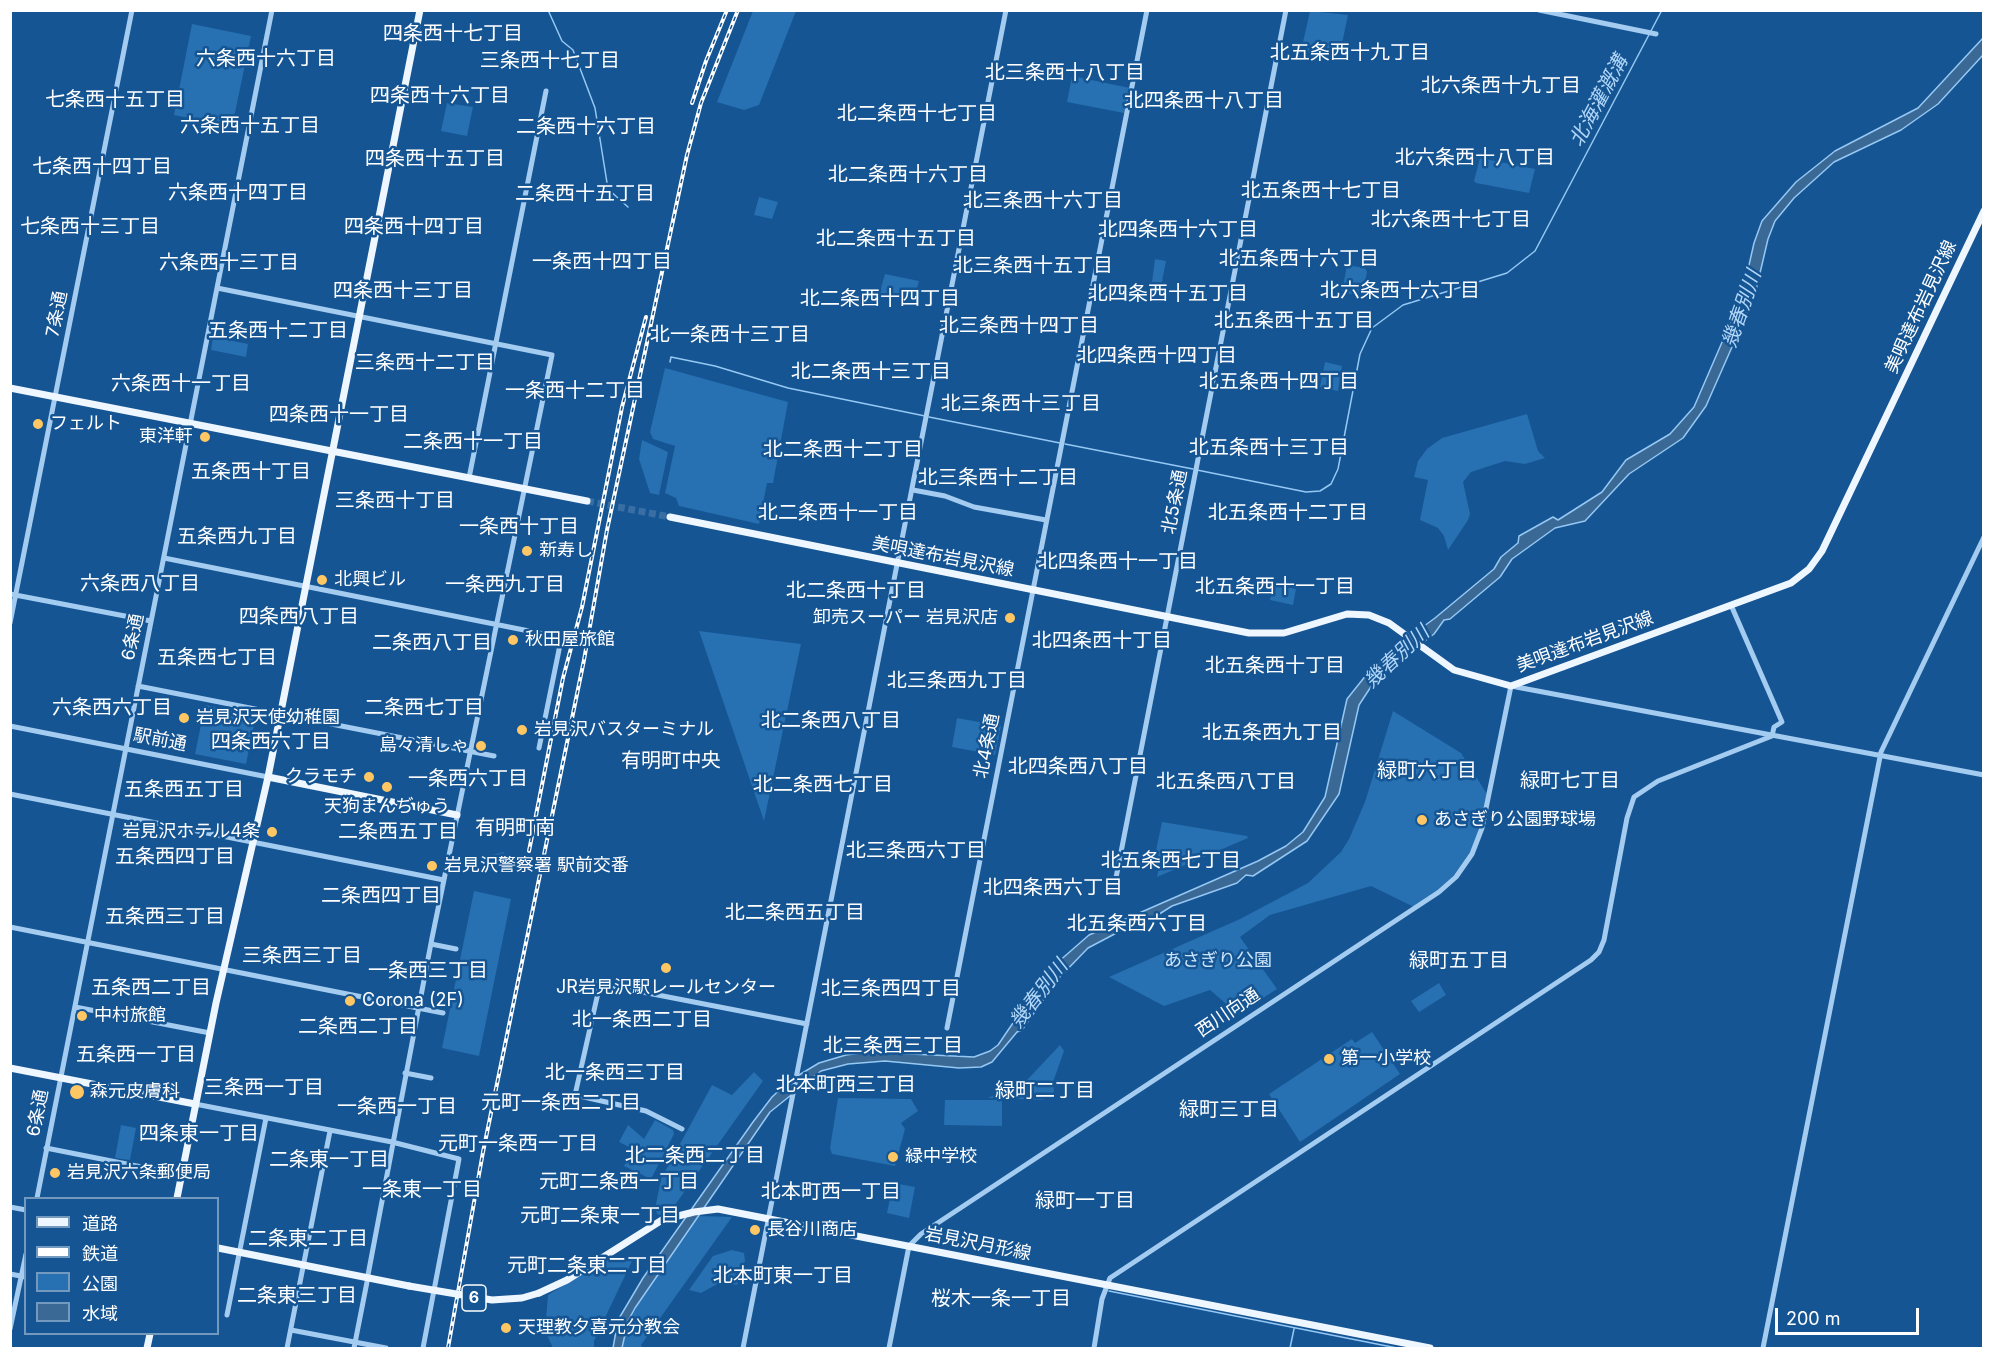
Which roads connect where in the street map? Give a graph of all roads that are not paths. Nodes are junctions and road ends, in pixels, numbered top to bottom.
1 (132, 10) edge
2 (272, 10) edge
3 (420, 10) edge
4 (1006, 10) edge
5 (1147, 10) edge
6 (1286, 10) edge
7 (1539, 10) edge
8 (1656, 34) dead end
9 (546, 91) dead end
10 (1983, 211) edge
11 (218, 288) junction
12 (359, 316) junction
13 (496, 344) junction
14 (10, 387) edge
15 (54, 396) junction
16 (190, 423) junction
17 (334, 452) junction
18 (469, 478) junction
19 (524, 489) junction
20 (913, 490) junction
21 (586, 501) tunnel mouth
22 (670, 517) tunnel mouth
23 (1046, 520) junction
24 (1983, 537) edge
25 (164, 558) junction
26 (897, 563) junction
27 (306, 586) junction
28 (1032, 590) junction
29 (13, 594) edge
30 (1731, 605) junction
31 (1167, 617) junction
32 (151, 621) junction
33 (10, 623) edge
34 (496, 623) junction
35 (138, 686) junction
36 (1511, 686) junction
37 (281, 714) junction
38 (10, 726) edge
39 (1772, 736) junction
40 (126, 748) junction
41 (539, 748) dead end
42 (470, 752) junction
43 (1880, 755) junction
44 (494, 756) dead end
45 (1983, 775) edge
46 (268, 777) junction
47 (10, 794) edge
48 (113, 814) junction
49 (457, 815) junction
50 (253, 842) junction
51 (444, 880) junction
52 (1113, 894) dead end
53 (10, 927) edge
54 (87, 942) junction
55 (431, 944) junction
56 (456, 949) dead end
57 (223, 969) junction
58 (591, 982) dead end
59 (600, 984) junction
60 (75, 1007) junction
61 (418, 1008) junction
62 (443, 1013) dead end
63 (807, 1024) junction
64 (947, 1028) dead end
65 (210, 1034) junction
66 (10, 1068) edge
67 (405, 1073) junction
68 (60, 1078) junction
69 (430, 1078) dead end
70 (195, 1104) junction
71 (266, 1118) junction
72 (682, 1129) dead end
73 (330, 1131) junction
74 (392, 1142) junction
75 (46, 1148) junction
76 (182, 1175) junction
77 (37, 1197) edge
78 (177, 1197) edge
79 (768, 1218) junction
80 (909, 1246) junction
81 (219, 1248) edge
82 (239, 1253) junction
83 (303, 1265) junction
84 (10, 1274) edge
85 (368, 1275) dead end
86 (23, 1276) edge
87 (367, 1282) dead end
88 (1105, 1285) junction
89 (227, 1315) dead end
90 (10, 1329) edge
91 (291, 1330) junction
92 (354, 1346) edge
93 (287, 1348) edge
94 (386, 1348) edge
95 (423, 1348) edge
96 (743, 1348) edge
97 (889, 1348) edge
98 (1094, 1348) edge
99 (1430, 1348) edge
100 (1764, 1348) edge

1 - 15 street, 7条通
2 - 11 street, 6条通
3 - 12 main road
4 - 20 street
5 - 23 street, 北4条通
6 - 31 street, 北5条通
7 - 8 street
9 - 13 street
10 - 30 main road, 美唄達布岩見沢線
11 - 12 street
11 - 16 street, 6条通
12 - 13 street
12 - 17 main road
13 - 18 street
13 - 19 street
14 - 15 main road
15 - 16 main road
15 - 29 street, 7条通
16 - 17 main road
16 - 25 street, 6条通
17 - 18 main road
17 - 27 main road
18 - 19 main road
19 - 21 main road
19 - 34 street
20 - 23 street
20 - 26 street
22 - 26 main road, 美唄達布岩見沢線
23 - 28 street, 北4条通
24 - 43 street
25 - 27 street
25 - 32 street, 6条通
26 - 28 main road, 美唄達布岩見沢線
26 - 63 street
27 - 34 street
27 - 37 main road
28 - 31 main road, 美唄達布岩見沢線
28 - 64 street, 北4条通
29 - 32 street
29 - 33 street, 7条通
30 - 36 main road, 美唄達布岩見沢線
30 - 39 street
31 - 36 main road, 美唄達布岩見沢線
31 - 52 street, 北5条通
32 - 35 street, 6条通
34 - 41 street
34 - 42 street
35 - 37 street
35 - 40 street, 6条通
36 - 39 street
36 - 80 street, 西川向通
37 - 42 street
37 - 46 main road
38 - 40 street, 駅前通
39 - 43 street
39 - 88 street
40 - 46 street, 駅前通
40 - 48 street, 6条通
42 - 44 street
42 - 49 street
43 - 45 street
43 - 100 street
46 - 49 main road
46 - 50 main road
47 - 48 street
48 - 50 street
48 - 54 street, 6条通
49 - 51 street
50 - 51 street
50 - 57 main road
51 - 55 street
53 - 54 street
54 - 57 street
54 - 60 street, 6条通
55 - 56 street
55 - 61 street
57 - 61 street
57 - 65 main road
58 - 59 street
59 - 63 street
59 - 72 street
60 - 65 street
60 - 68 street, 6条通
61 - 62 street
61 - 67 street
63 - 79 street
65 - 70 main road
66 - 68 main road
67 - 69 street
67 - 74 street
68 - 70 main road
68 - 75 street, 6条通
70 - 71 street
70 - 76 main road
71 - 73 street
71 - 82 street
73 - 74 street
73 - 83 street
74 - 85 street
74 - 95 street
75 - 76 street
75 - 77 street, 6条通
76 - 78 main road
79 - 80 main road, 岩見沢月形線 / 6
79 - 83 main road, 岩見沢月形線 / 6, bridge
79 - 96 street
80 - 88 main road, 岩見沢月形線 / 6
80 - 97 street
81 - 82 main road, 6
82 - 83 main road, 6
82 - 89 street
83 - 91 street
84 - 86 street
86 - 90 street
87 - 92 street
88 - 98 street
88 - 99 main road, 岩見沢月形線 / 6
91 - 92 street
91 - 93 street
92 - 94 street

